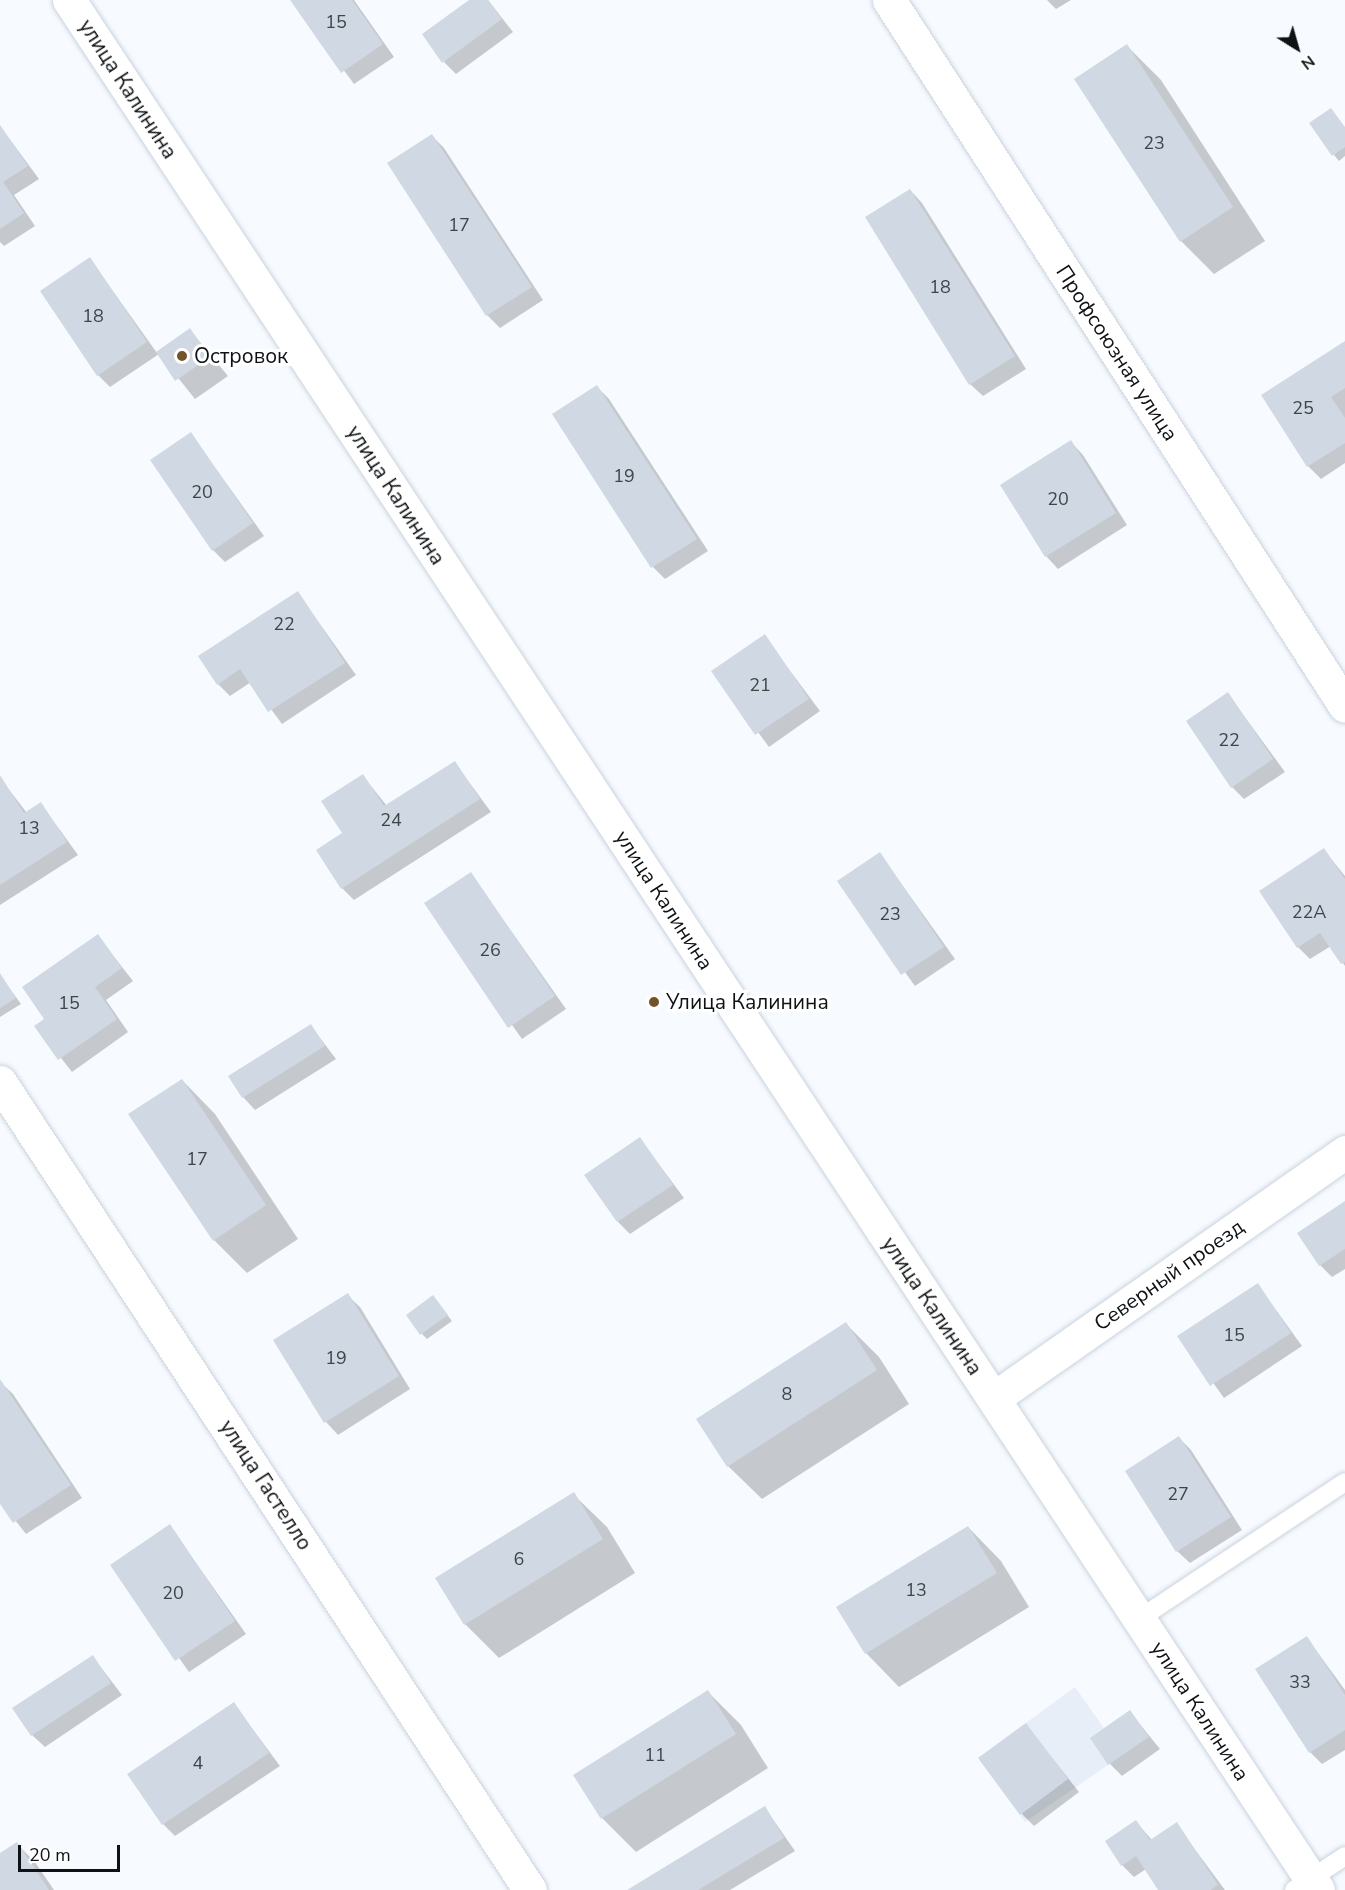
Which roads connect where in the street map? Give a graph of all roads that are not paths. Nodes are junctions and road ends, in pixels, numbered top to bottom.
1 (69, 0) edge
2 (889, 0) edge
3 (1345, 706) edge
4 (0, 1082) edge
5 (1345, 1152) edge
6 (994, 1398) junction
7 (1345, 1482) edge
8 (1139, 1619) junction
9 (1345, 1856) edge
10 (1308, 1886) edge
11 (530, 1890) edge

1 - 6 main road, улица Калинина
2 - 3 main road, Профсоюзная улица
4 - 11 main road, улица Гастелло
5 - 6 main road, Северный проезд
6 - 8 main road, улица Калинина
7 - 8 lane
8 - 10 main road, улица Калинина
9 - 10 lane

